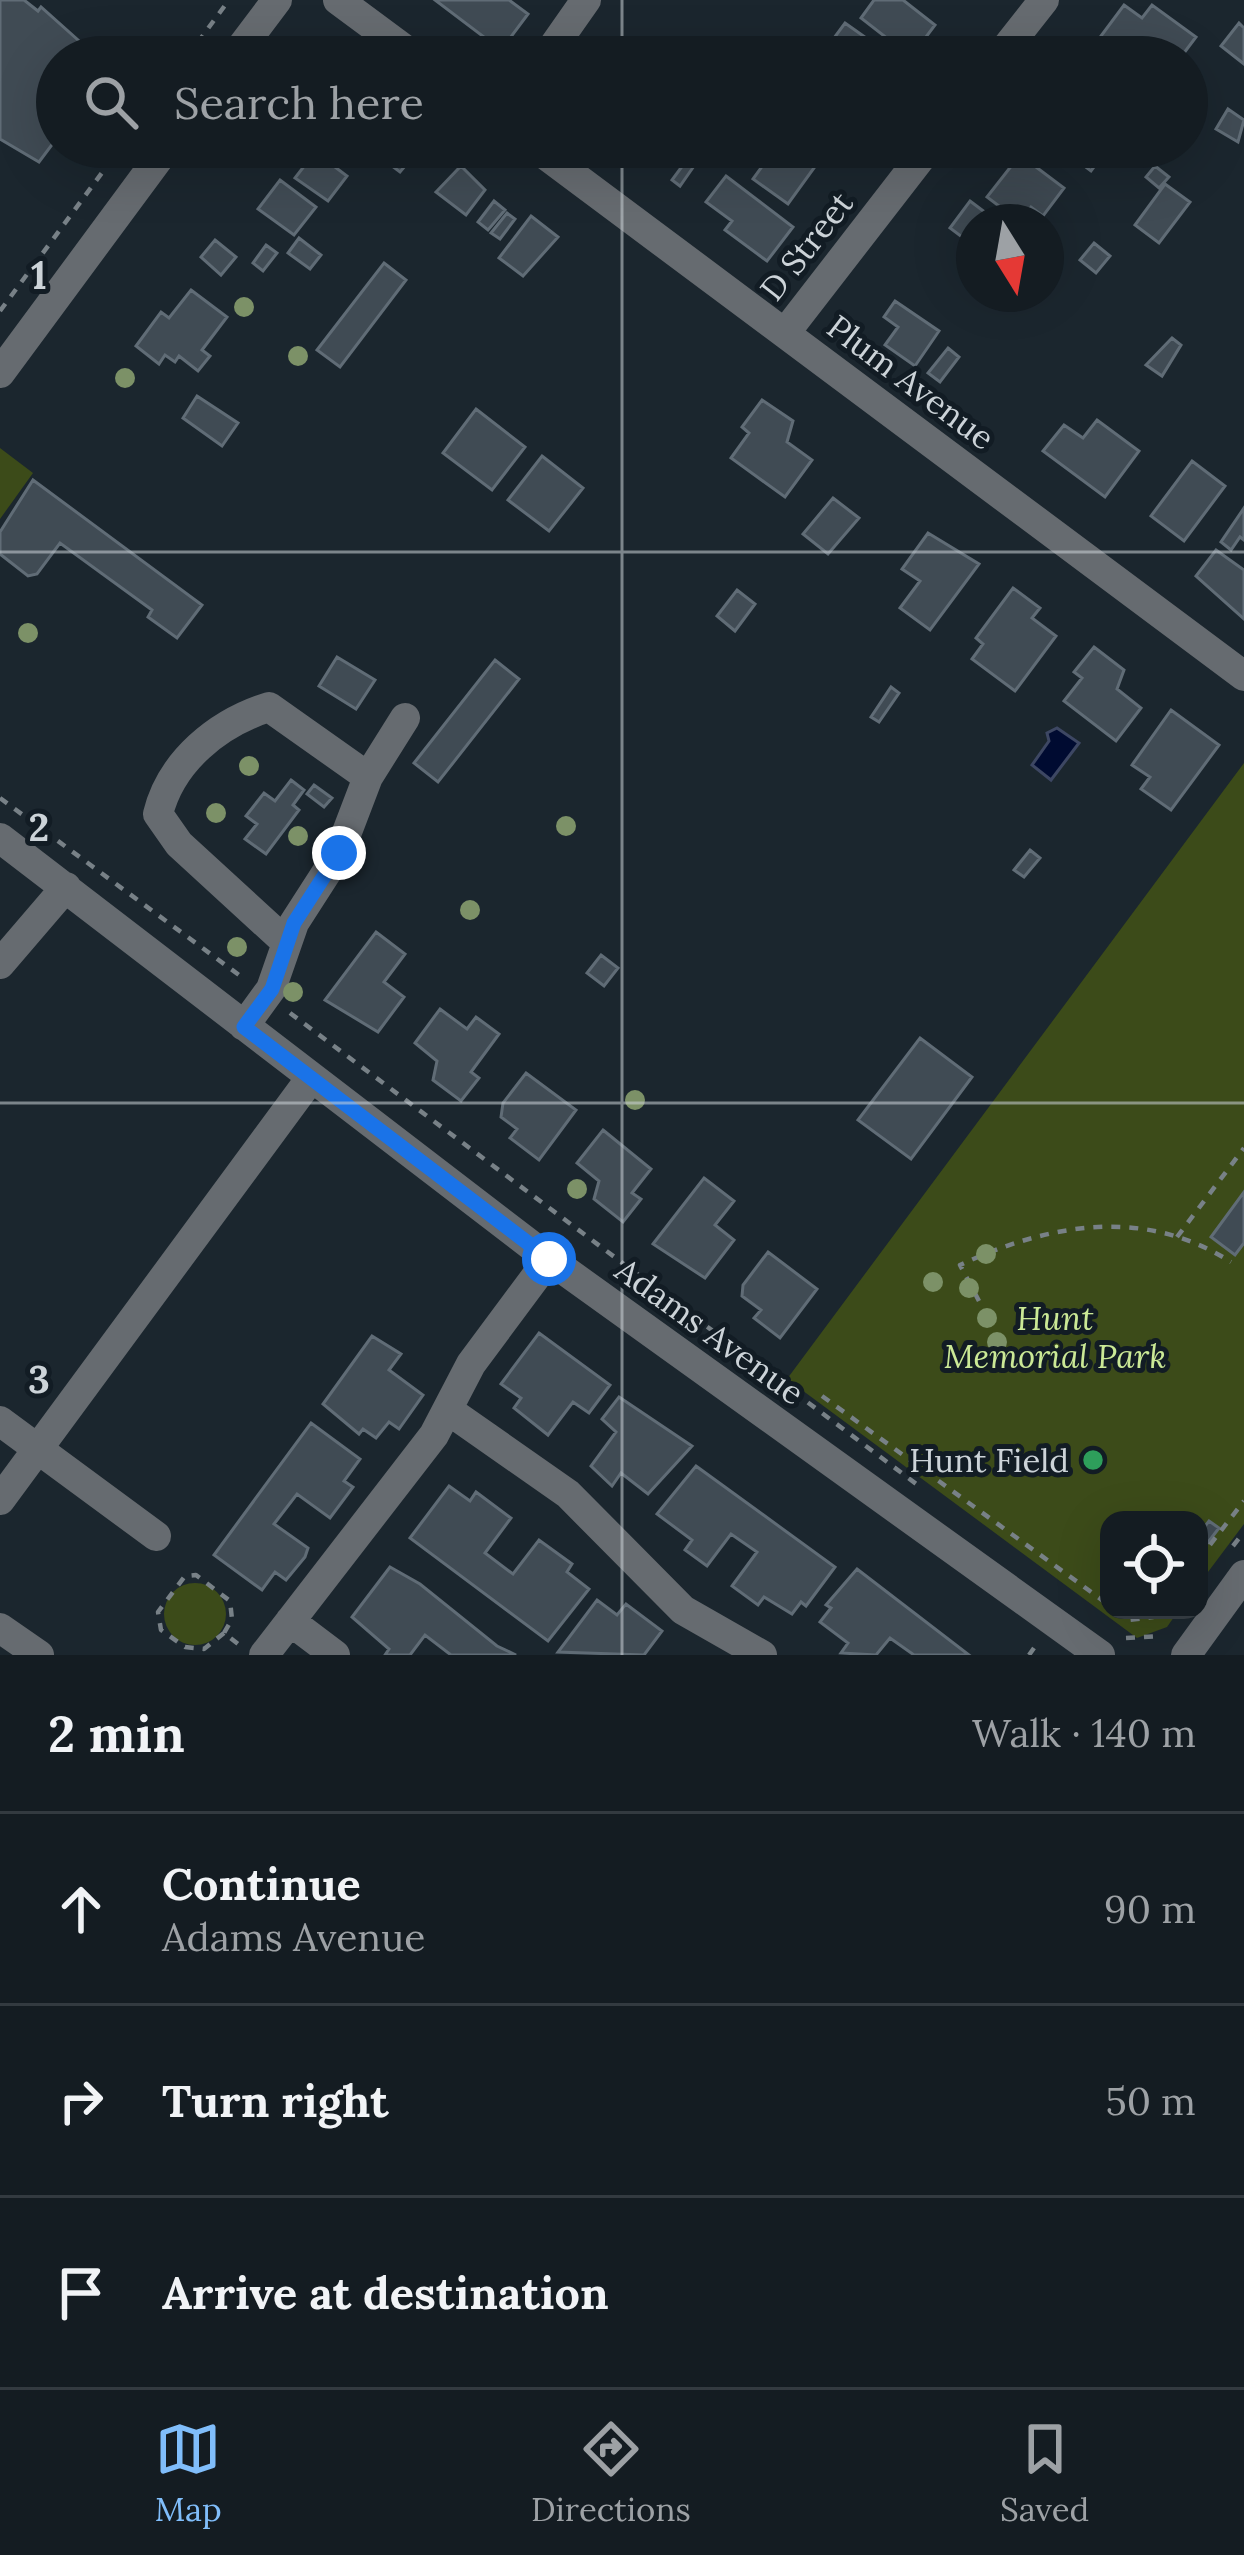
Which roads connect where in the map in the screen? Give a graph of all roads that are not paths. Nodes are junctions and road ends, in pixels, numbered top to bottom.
1 (277, 0) edge
2 (338, 0) edge
3 (586, 0) edge
4 (1044, 0) edge
5 (250, 36) edge
6 (387, 36) edge
7 (560, 36) edge
8 (1016, 36) edge
9 (151, 168) edge
10 (563, 168) edge
11 (913, 168) edge
12 (784, 333) junction
13 (0, 373) edge
14 (1244, 676) edge
15 (405, 718) dead end
16 (368, 777) junction
17 (0, 838) edge
18 (66, 887) junction
19 (287, 943) junction
20 (0, 964) edge
21 (244, 1027) junction
22 (311, 1078) junction
23 (549, 1259) junction
24 (448, 1410) junction
25 (0, 1421) edge
26 (38, 1448) junction
27 (0, 1500) edge
28 (155, 1536) dead end
29 (1244, 1574) edge
30 (290, 1621) junction
31 (0, 1628) edge
32 (1108, 1644) edge
33 (253, 1651) edge
34 (39, 1655) edge
35 (335, 1655) edge
36 (762, 1655) edge
37 (1186, 1655) edge

1 - 5 street
2 - 6 street
3 - 7 street
4 - 8 street
9 - 13 street
10 - 12 street, Plum Avenue
11 - 12 street, D Street
12 - 14 street, Plum Avenue
15 - 16 street
16 - 19 street
16 - 19 street
17 - 18 street, Adams Avenue
18 - 20 street
18 - 21 street, Adams Avenue
19 - 21 street
21 - 22 street, Adams Avenue
22 - 23 street, Adams Avenue
22 - 26 street
23 - 24 street
23 - 32 street, Adams Avenue
24 - 30 street
24 - 36 street
25 - 26 street
26 - 27 street
26 - 28 street
29 - 37 street
30 - 33 street
30 - 35 street
31 - 34 street

